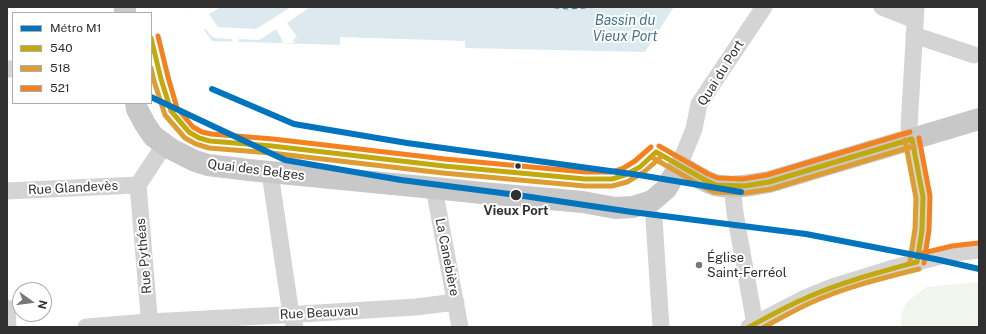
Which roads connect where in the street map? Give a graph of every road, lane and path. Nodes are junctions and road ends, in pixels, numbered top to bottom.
1 (764, 7) edge
2 (882, 7) edge
3 (915, 21) edge
4 (974, 55) dead end
5 (136, 104) edge
6 (150, 104) edge
7 (979, 119) edge
8 (912, 139) junction
9 (164, 144) junction
10 (679, 166) junction
11 (270, 172) junction
12 (138, 185) junction
13 (732, 186) junction
14 (434, 188) junction
15 (7, 191) edge
16 (654, 219) dead end
17 (979, 250) edge
18 (917, 262) junction
19 (456, 302) junction
20 (7, 308) edge
21 (293, 321) edge
22 (149, 325) edge
23 (752, 325) edge
24 (8, 327) edge
25 (86, 327) edge
26 (460, 327) edge
27 (662, 327) edge

1 - 10 street, Quai du Port
2 - 3 street
3 - 4 street
3 - 8 street
5 - 9 main road, Quai des Belges
6 - 9 main road
7 - 8 main road
8 - 13 main road
8 - 18 street
9 - 11 main road, Quai des Belges
9 - 12 street
10 - 13 main road
10 - 14 main road, Quai des Belges
11 - 14 main road, Quai des Belges
11 - 21 street
12 - 15 street, Rue Glandevès
12 - 22 street, Rue Pythéas
13 - 23 street
14 - 19 street, La Canebière
16 - 27 street
17 - 18 street
18 - 23 street
19 - 21 street, Rue Beauvau
19 - 26 street, La Canebière
20 - 24 street
21 - 22 street, Rue Beauvau
22 - 25 street, Rue Beauvau

